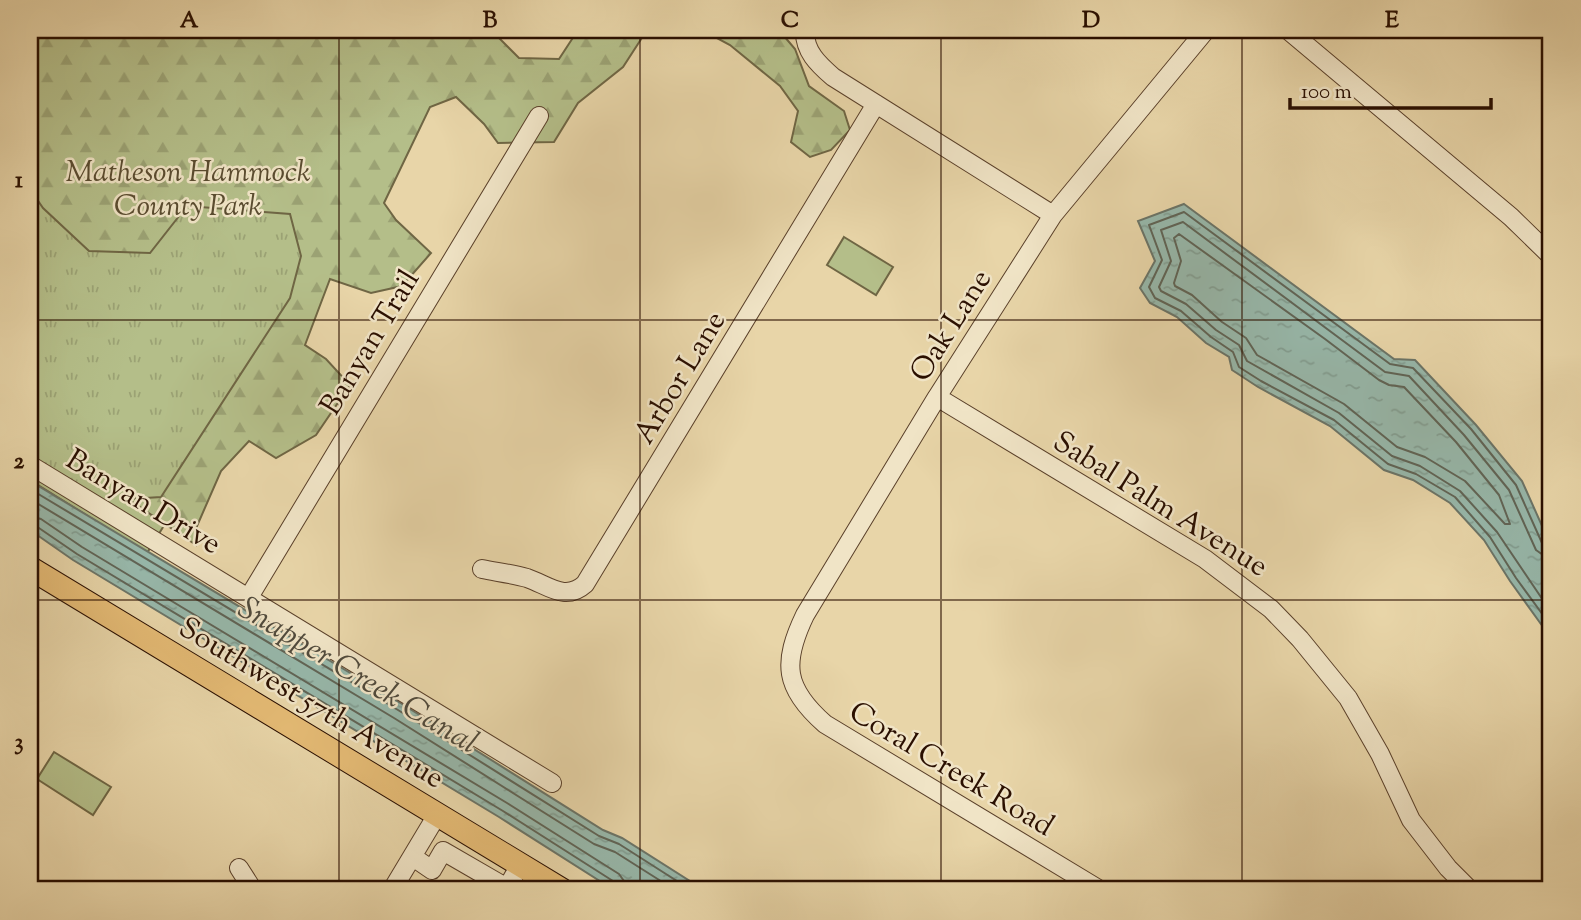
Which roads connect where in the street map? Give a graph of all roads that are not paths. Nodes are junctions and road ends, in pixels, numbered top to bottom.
1 (1206, 30) edge
2 (1289, 30) edge
3 (805, 35) edge
4 (876, 104) junction
5 (539, 117) dead end
6 (1053, 215) junction
7 (1551, 256) edge
8 (937, 397) junction
9 (30, 465) edge
10 (30, 568) edge
11 (482, 569) dead end
12 (249, 597) junction
13 (790, 678) joint
14 (552, 783) dead end
15 (437, 815) junction
16 (412, 857) junction
17 (520, 865) junction
18 (239, 868) dead end
19 (253, 890) edge
20 (392, 890) edge
21 (562, 890) edge
22 (1100, 890) edge
23 (1470, 890) edge

1 - 6 street, Oak Lane
2 - 7 street
3 - 4 street
4 - 6 street
4 - 11 street, Arbor Lane
5 - 12 street, Banyan Trail
6 - 8 street, Oak Lane
8 - 13 street, Oak Lane
8 - 23 street, Sabal Palm Avenue
9 - 12 street, Banyan Drive
10 - 15 main road, Southwest 57th Avenue
12 - 14 street, Banyan Drive
13 - 22 street, Coral Creek Road
15 - 16 street
15 - 17 main road, Southwest 57th Avenue
16 - 17 street
16 - 20 street
17 - 21 main road, Southwest 57th Avenue
18 - 19 street

